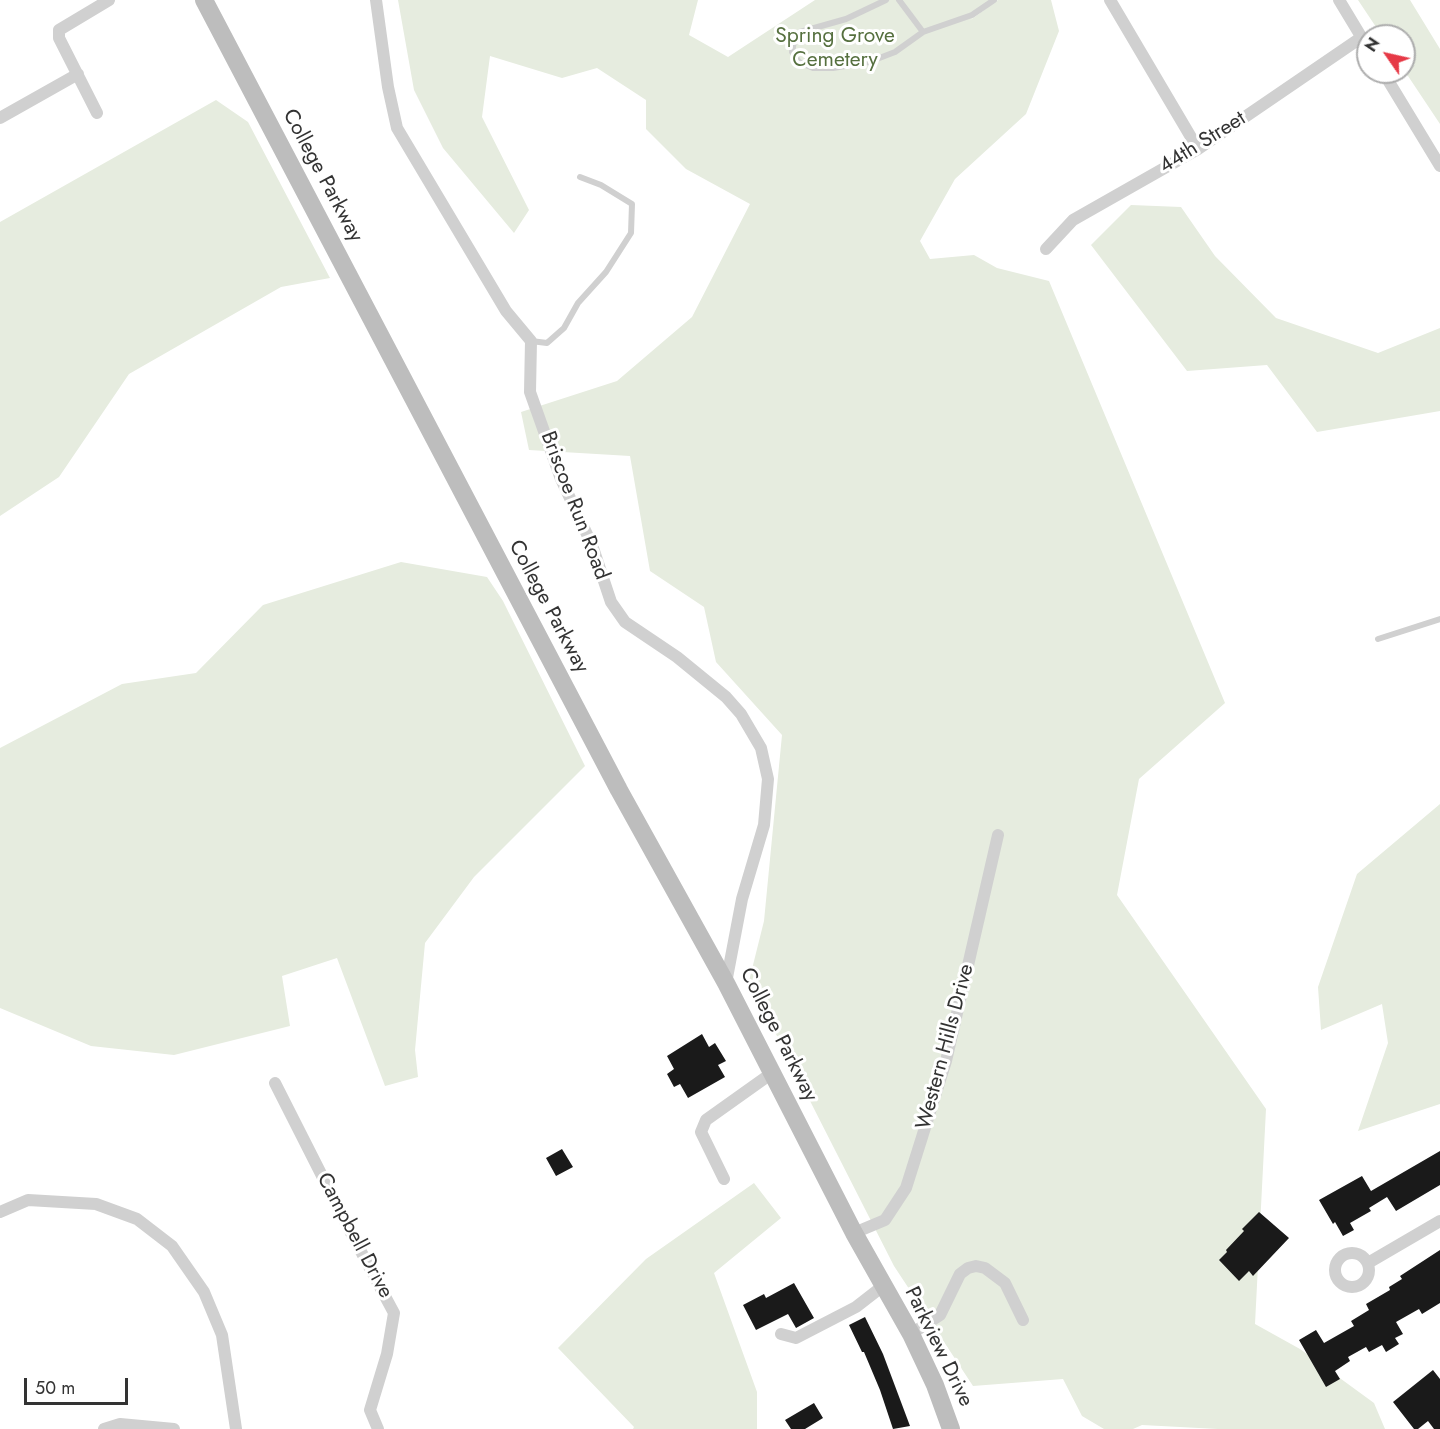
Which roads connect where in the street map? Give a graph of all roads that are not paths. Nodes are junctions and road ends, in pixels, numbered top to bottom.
1 (109, 0) edge
2 (204, 0) edge
3 (376, 0) edge
4 (886, 0) edge
5 (899, 0) edge
6 (994, 0) edge
7 (1110, 0) edge
8 (1339, 0) edge
9 (1356, 27) edge
10 (923, 32) junction
11 (1356, 48) edge
12 (78, 74) junction
13 (1390, 84) edge
14 (97, 113) dead end
15 (0, 118) edge
16 (1198, 149) junction
17 (1440, 166) edge
18 (580, 177) dead end
19 (1046, 249) dead end
20 (531, 341) junction
21 (1440, 618) edge
22 (1378, 639) dead end
23 (998, 836) dead end
24 (726, 982) junction
25 (772, 1073) junction
26 (275, 1083) dead end
27 (724, 1179) dead end
28 (0, 1212) edge
29 (1440, 1221) edge
30 (854, 1233) junction
31 (1368, 1263) dead end
32 (883, 1286) junction
33 (1023, 1320) dead end
34 (782, 1334) dead end
35 (911, 1334) junction
36 (104, 1429) edge
37 (174, 1429) edge
38 (236, 1429) edge
39 (378, 1429) edge
40 (951, 1429) edge

1 - 12 street
2 - 24 street, College Parkway
3 - 20 street
4 - 10 lane
5 - 10 lane
6 - 10 lane
7 - 16 street
8 - 9 street
11 - 16 street, 44th Street
12 - 14 street
12 - 15 street
13 - 17 street
16 - 19 street, 44th Street
18 - 20 lane
20 - 24 street, Briscoe Run Road
21 - 22 lane
23 - 30 street, Western Hills Drive
24 - 25 street, College Parkway
25 - 27 street
25 - 30 street, College Parkway
26 - 39 street, Campbell Drive
28 - 38 street
29 - 31 street
30 - 32 street, Parkview Drive
32 - 34 street, Parkview Drive
32 - 35 street, Parkview Drive
33 - 35 street
35 - 40 street, Parkview Drive
36 - 37 street

